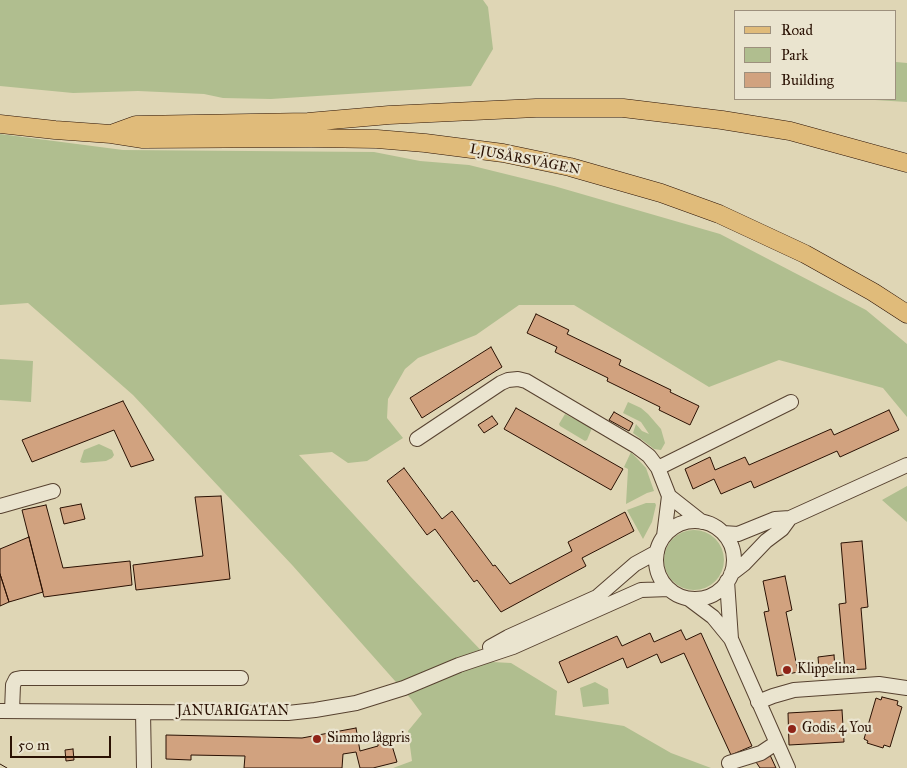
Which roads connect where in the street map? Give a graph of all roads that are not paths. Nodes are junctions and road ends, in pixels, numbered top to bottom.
1 (0, 124) edge
2 (112, 134) junction
3 (907, 163) edge
4 (907, 314) edge
5 (791, 402) dead end
6 (417, 438) dead end
7 (907, 465) edge
8 (658, 468) junction
9 (53, 491) dead end
10 (669, 496) junction
11 (0, 506) edge
12 (790, 518) junction
13 (702, 522) junction
14 (723, 534) junction
15 (664, 536) junction
16 (656, 552) junction
17 (729, 578) junction
18 (669, 589) junction
19 (688, 598) junction
20 (731, 639) junction
21 (459, 665) junction
22 (241, 678) dead end
23 (907, 688) edge
24 (758, 702) junction
25 (6, 711) edge
26 (142, 712) junction
27 (776, 743) junction
28 (729, 763) dead end
29 (144, 768) edge
30 (788, 768) edge

1 - 2 main road, LJUSÅRSVÄGEN
2 - 3 main road, LJUSÅRSVÄGEN
2 - 4 main road, LJUSÅRSVÄGEN
5 - 8 street
6 - 8 street
7 - 12 street
8 - 10 street
9 - 11 street
10 - 13 street
10 - 15 street
12 - 14 street
12 - 17 street
13 - 14 street
13 - 15 street
14 - 17 street
15 - 16 street
16 - 18 street
16 - 21 street, JANUARIGATAN
17 - 19 street
17 - 20 street
18 - 19 street
18 - 21 street, JANUARIGATAN
19 - 20 street
20 - 24 street
21 - 26 street, JANUARIGATAN
22 - 25 street
23 - 24 street
24 - 27 street
25 - 26 street, JANUARIGATAN
26 - 29 street
27 - 28 street
27 - 30 street

